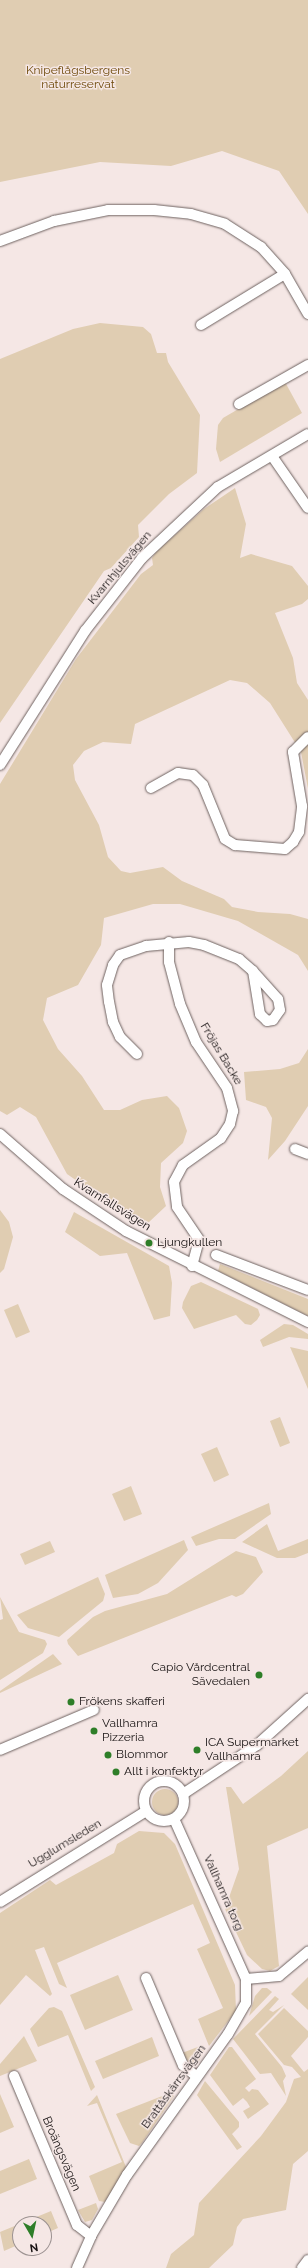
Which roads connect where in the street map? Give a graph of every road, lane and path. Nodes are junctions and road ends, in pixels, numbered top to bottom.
1 (0, 241) edge
2 (285, 274) junction
3 (308, 314) edge
4 (201, 325) dead end
5 (308, 365) edge
6 (240, 404) dead end
7 (308, 434) edge
8 (272, 456) junction
9 (308, 508) edge
10 (308, 737) edge
11 (0, 765) edge
12 (151, 788) dead end
13 (169, 942) junction
14 (253, 971) dead end
15 (137, 1054) dead end
16 (0, 1134) edge
17 (295, 1149) dead end
18 (308, 1154) edge
19 (216, 1255) dead end
20 (192, 1266) junction
21 (308, 1290) edge
22 (308, 1322) edge
23 (308, 1699) edge
24 (94, 1710) dead end
25 (0, 1750) edge
26 (183, 1794) junction
27 (146, 1811) junction
28 (174, 1819) junction
29 (0, 1902) edge
30 (308, 1952) edge
31 (146, 1978) dead end
32 (246, 1979) junction
33 (14, 2076) dead end
34 (198, 2077) junction
35 (91, 2236) junction
36 (308, 2260) edge
37 (77, 2268) edge
38 (302, 2268) edge

1 - 2 street
2 - 3 street
2 - 4 street
5 - 6 street
7 - 8 street, Kvarnhjulsvägen
8 - 9 street
8 - 11 street, Kvarnhjulsvägen
10 - 12 street
13 - 14 street
13 - 15 street
13 - 20 street, Fröjas Backe
16 - 20 street, Kvarnfallsvägen
17 - 18 street
19 - 21 street
20 - 22 street, Kvarnfallsvägen
23 - 26 street
24 - 25 street
26 - 27 street
26 - 28 street
27 - 28 street
27 - 29 street, Ugglumsleden
28 - 32 street, Vallhamra torg
30 - 32 street
31 - 34 street
32 - 34 street, Brattåskärrsvägen
33 - 35 street, Broängsvägen
34 - 35 street, Brattåskärrsvägen
35 - 37 street, Brattåskärrsvägen
36 - 38 street

